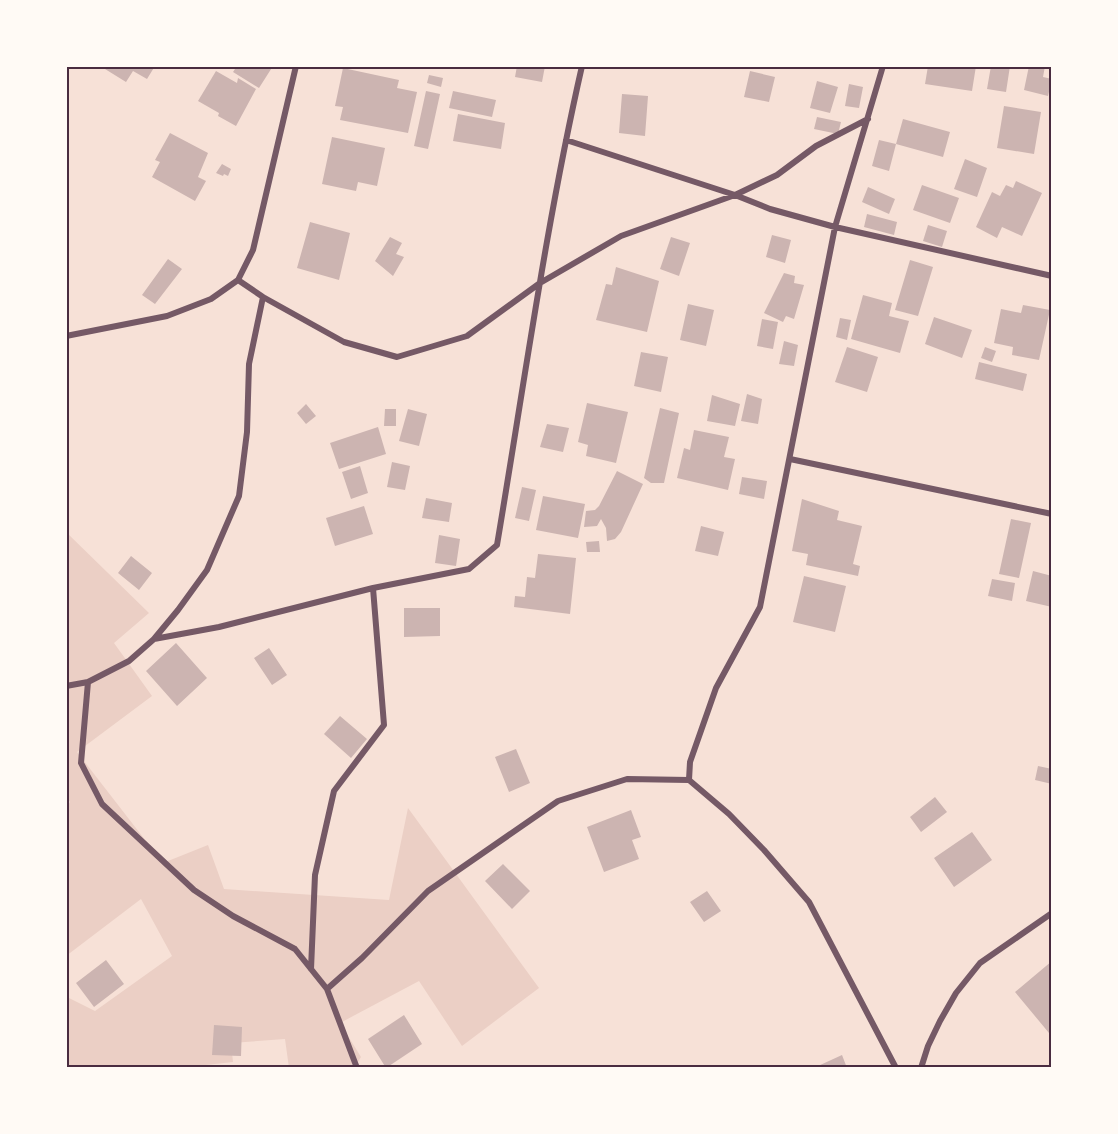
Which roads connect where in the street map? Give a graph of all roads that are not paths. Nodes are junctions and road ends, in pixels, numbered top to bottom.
1 (296, 66) edge
2 (582, 66) edge
3 (883, 66) edge
4 (868, 119) junction
5 (566, 140) junction
6 (735, 195) junction
7 (835, 227) junction
8 (1052, 276) edge
9 (238, 280) junction
10 (540, 283) junction
11 (263, 297) junction
12 (66, 336) edge
13 (790, 459) junction
14 (1052, 514) edge
15 (373, 588) junction
16 (154, 639) junction
17 (88, 682) junction
18 (66, 686) edge
19 (689, 780) junction
20 (1052, 913) edge
21 (311, 969) junction
22 (327, 989) junction
23 (357, 1068) edge
24 (896, 1068) edge
25 (921, 1068) edge

1 - 9 street
2 - 5 street
3 - 4 street
4 - 6 street
4 - 7 street
5 - 6 street
5 - 10 street
6 - 7 street
6 - 10 street
7 - 8 street
7 - 13 street
9 - 11 street
9 - 12 street
10 - 11 street
10 - 15 street
11 - 16 street
13 - 14 street
13 - 19 street
15 - 16 street
15 - 21 street
16 - 17 street
17 - 18 street
17 - 21 street
19 - 22 street
19 - 24 street
20 - 25 street
21 - 22 street
22 - 23 street

